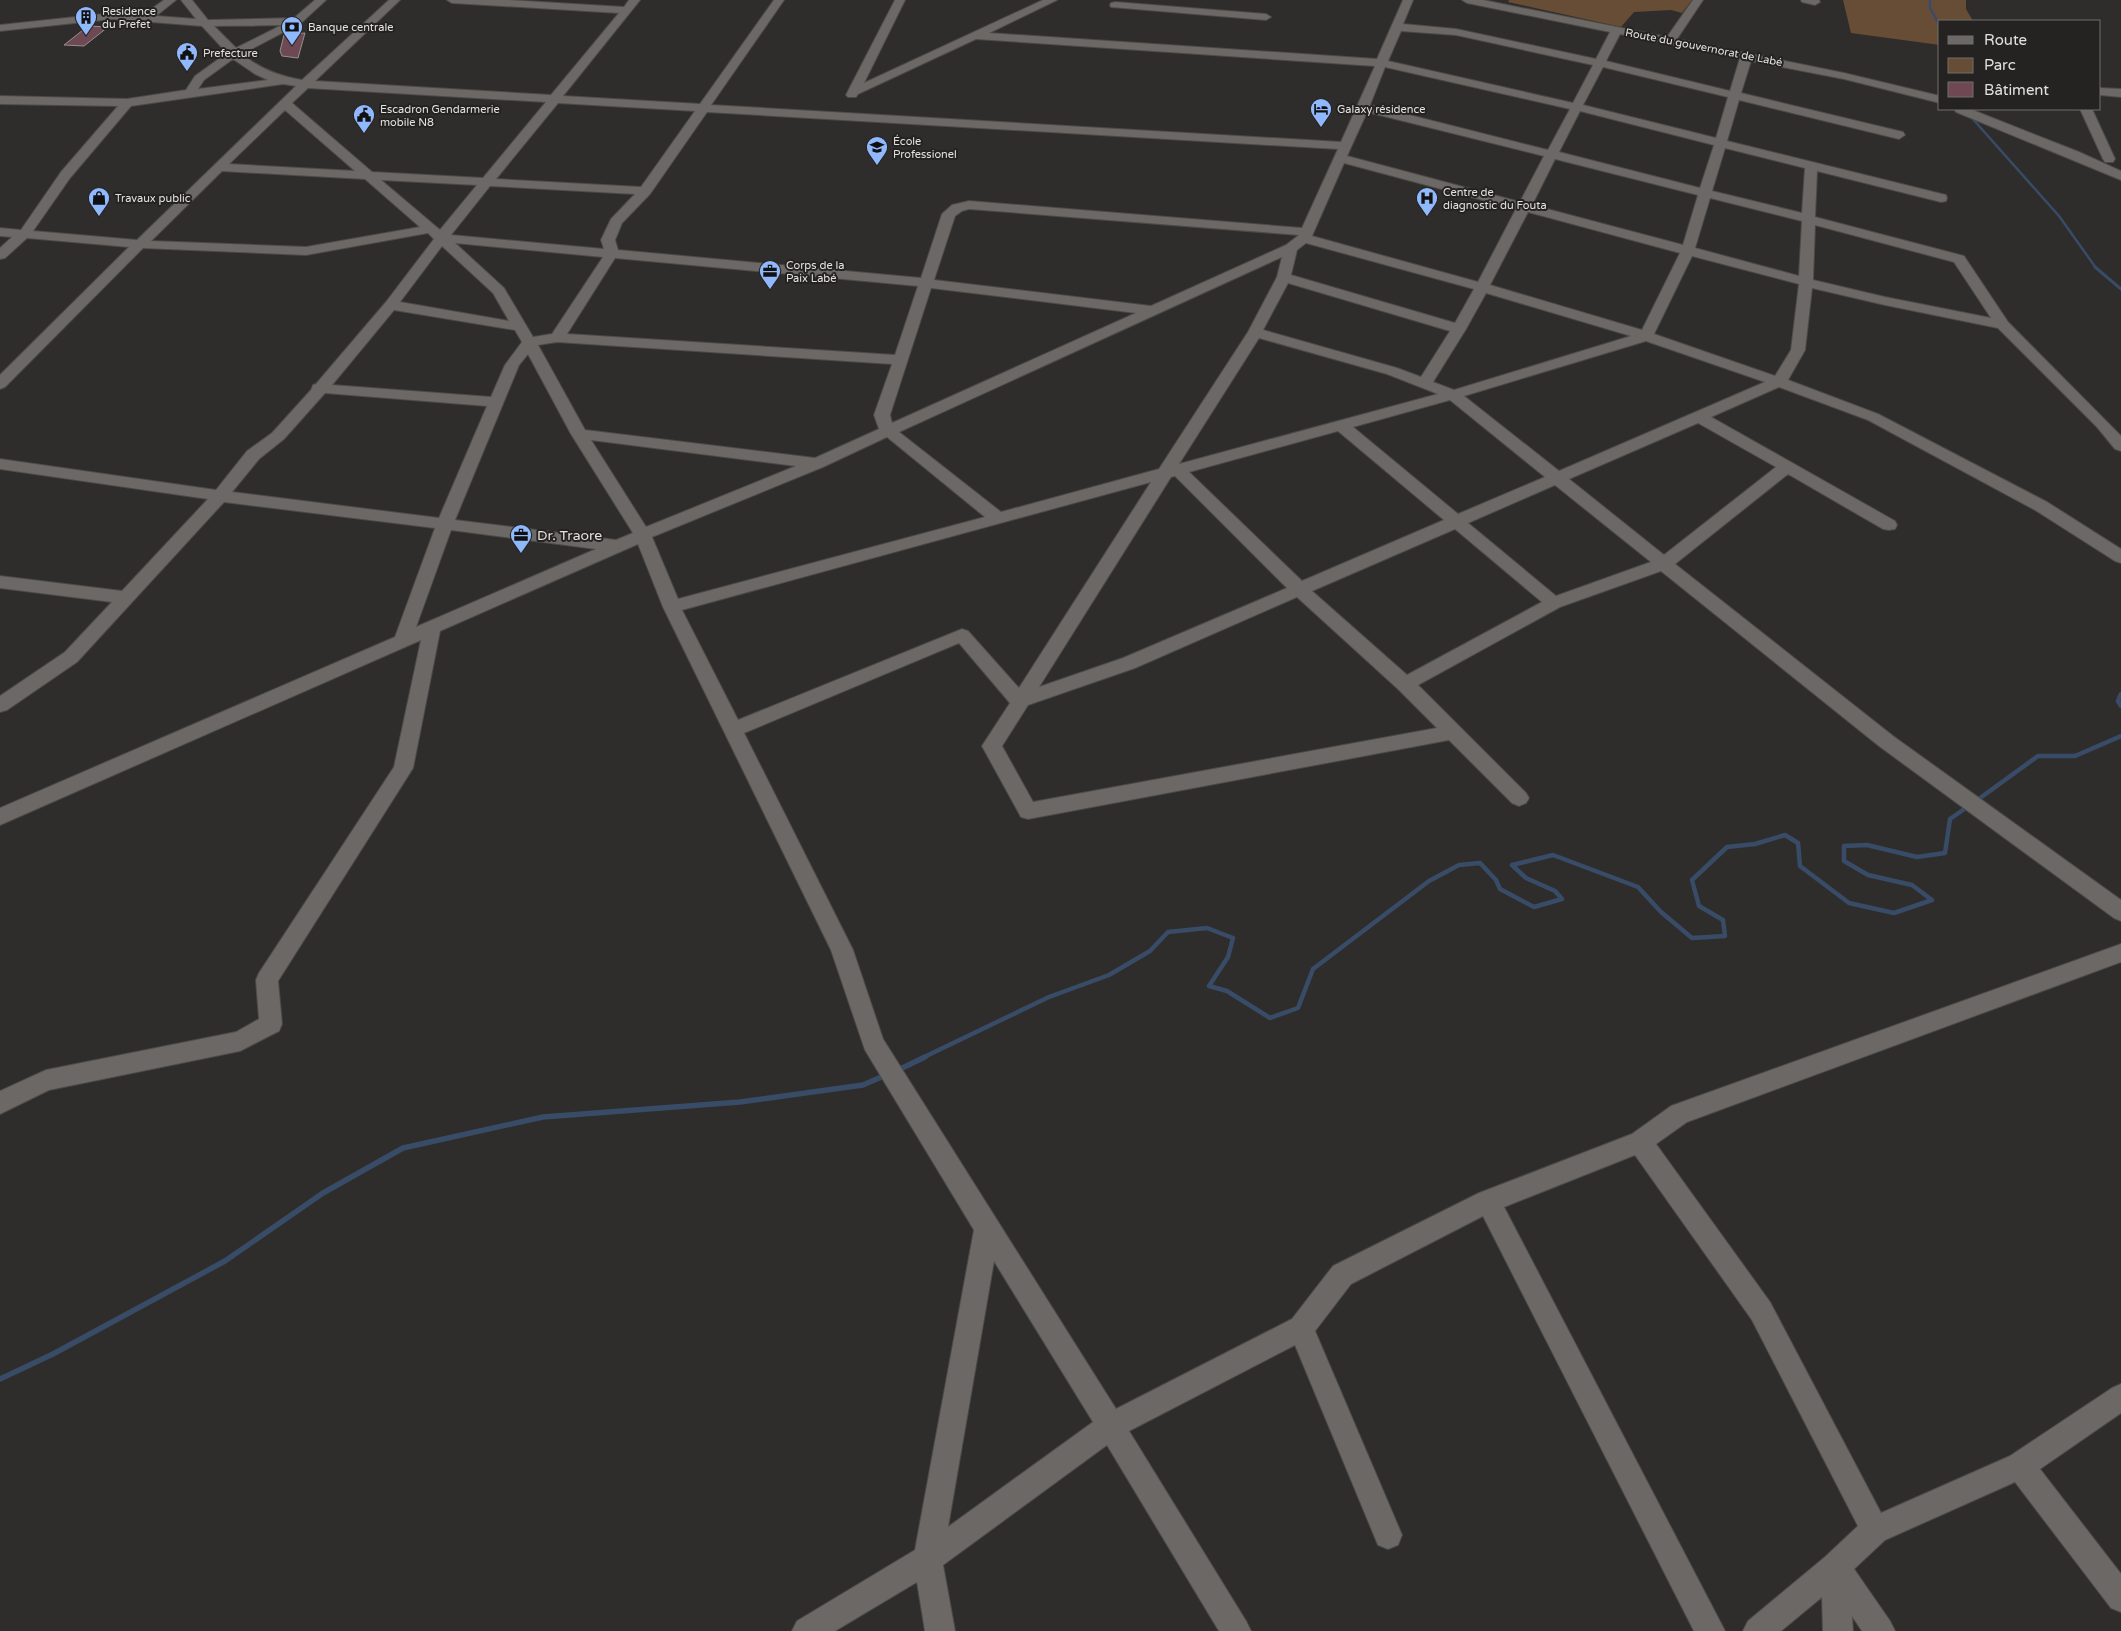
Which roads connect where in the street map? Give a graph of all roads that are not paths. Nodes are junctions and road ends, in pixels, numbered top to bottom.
1 (170, 0) edge
2 (186, 0) edge
3 (321, 0) edge
4 (395, 0) edge
5 (452, 0) edge
6 (635, 0) edge
7 (779, 0) edge
8 (900, 0) edge
9 (1052, 0) edge
10 (1202, 0) edge
11 (1408, 0) edge
12 (1466, 0) edge
13 (1698, 0) edge
14 (1496, 2) edge
15 (1115, 5) dead end
16 (626, 10) junction
17 (1195, 11) junction
18 (1266, 17) dead end
19 (146, 18) junction
20 (297, 22) junction
21 (205, 23) junction
22 (1397, 26) junction
23 (0, 28) edge
24 (1617, 30) junction
25 (977, 36) junction
26 (1670, 41) junction
27 (233, 54) junction
28 (1747, 56) junction
29 (1600, 63) junction
30 (1382, 64) junction
31 (280, 81) junction
32 (304, 84) junction
33 (190, 92) junction
34 (853, 92) junction
35 (2101, 92) edge
36 (2121, 93) edge
37 (1735, 97) junction
38 (554, 99) junction
39 (1938, 99) edge
40 (0, 100) edge
41 (127, 103) junction
42 (284, 103) junction
43 (1363, 107) junction
44 (703, 108) junction
45 (1577, 108) junction
46 (1962, 110) edge
47 (2087, 110) edge
48 (840, 117) junction
49 (1899, 135) dead end
50 (1720, 144) junction
51 (1343, 152) junction
52 (1551, 154) junction
53 (2075, 155) junction
54 (2115, 159) edge
55 (1811, 166) junction
56 (218, 167) junction
57 (367, 176) junction
58 (2121, 176) edge
59 (485, 183) junction
60 (645, 191) junction
61 (1706, 193) junction
62 (1941, 198) dead end
63 (1524, 206) junction
64 (1809, 219) junction
65 (0, 232) edge
66 (25, 233) junction
67 (435, 233) junction
68 (1300, 239) junction
69 (138, 244) junction
70 (1688, 250) junction
71 (612, 253) junction
72 (0, 255) edge
73 (1284, 277) junction
74 (1806, 282) junction
75 (926, 283) junction
76 (1482, 287) junction
77 (391, 305) junction
78 (1155, 310) junction
79 (2003, 325) junction
80 (520, 327) junction
81 (1459, 329) junction
82 (1255, 332) junction
83 (1646, 336) junction
84 (557, 338) junction
85 (529, 342) junction
86 (900, 360) junction
87 (1779, 382) junction
88 (1425, 383) junction
89 (0, 384) edge
90 (318, 388) junction
91 (1453, 395) junction
92 (496, 402) junction
93 (1698, 416) junction
94 (1342, 426) junction
95 (887, 430) junction
96 (579, 434) junction
97 (2121, 446) edge
98 (817, 463) junction
99 (0, 464) edge
100 (1787, 467) junction
101 (1173, 471) junction
102 (1555, 477) junction
103 (220, 496) junction
104 (997, 518) junction
105 (1456, 521) junction
106 (446, 523) junction
107 (1889, 525) dead end
108 (643, 535) junction
109 (619, 546) junction
110 (2121, 557) edge
111 (1665, 563) junction
112 (0, 582) edge
113 (1300, 590) junction
114 (127, 598) junction
115 (1554, 603) junction
116 (672, 607) junction
117 (432, 628) junction
118 (402, 641) junction
119 (1405, 684) junction
120 (1019, 701) junction
121 (0, 705) edge
122 (733, 730) junction
123 (1454, 732) junction
124 (1520, 798) dead end
125 (0, 817) edge
126 (2121, 912) edge
127 (2121, 953) edge
128 (0, 1104) edge
129 (1640, 1142) junction
130 (1488, 1201) junction
131 (987, 1228) junction
132 (1301, 1328) junction
133 (2121, 1397) edge
134 (1111, 1426) junction
135 (2020, 1466) junction
136 (1875, 1530) junction
137 (1388, 1535) dead end
138 (928, 1559) junction
139 (1835, 1567) junction
140 (2121, 1598) edge
141 (807, 1631) edge
142 (940, 1631) edge
143 (1236, 1631) edge
144 (1710, 1631) edge
145 (1758, 1631) edge
146 (1838, 1631) edge
147 (1880, 1631) edge

1 - 19 street
2 - 21 street
3 - 20 street
4 - 32 street
5 - 16 street
6 - 16 street
7 - 44 street
8 - 34 street
9 - 25 street
10 - 17 street
11 - 22 street
12 - 14 street, Route du gouvernorat de Labé
13 - 26 street
14 - 24 street, Route du gouvernorat de Labé
15 - 17 street
16 - 38 street
17 - 18 street
19 - 21 street
19 - 23 street
20 - 21 street
20 - 27 street
21 - 27 street
22 - 29 street
22 - 30 street
24 - 26 street, Route du gouvernorat de Labé
24 - 29 street
25 - 30 street
25 - 34 street
26 - 28 street, Route du gouvernorat de Labé
27 - 31 street
27 - 33 street
28 - 37 street
28 - 39 street, Route du gouvernorat de Labé
29 - 37 street
29 - 45 street
30 - 43 street
30 - 45 street
31 - 32 street
31 - 33 street
32 - 38 street
32 - 42 street
33 - 41 street
34 - 48 street
35 - 36 street
37 - 49 street
37 - 50 street
38 - 44 street
38 - 59 street
40 - 41 street
41 - 66 street
42 - 56 street
42 - 57 street
43 - 51 street
43 - 52 street
44 - 48 street
44 - 60 street
45 - 50 street
45 - 52 street
46 - 53 street
47 - 54 street
48 - 51 street
50 - 55 street
50 - 61 street
51 - 63 street
51 - 68 street
52 - 61 street
52 - 63 street
53 - 54 street
53 - 58 street
55 - 62 street
55 - 64 street
56 - 57 street
56 - 69 street
57 - 59 street
57 - 67 street
59 - 60 street
59 - 67 street
60 - 71 street
61 - 64 street
61 - 70 street
63 - 70 street
63 - 76 street
64 - 74 street
64 - 79 street
65 - 66 street
66 - 69 street
66 - 72 street
67 - 69 street
67 - 71 street
67 - 77 street
67 - 80 street
68 - 73 street
68 - 75 street
68 - 76 street
68 - 78 street
69 - 89 street
70 - 74 street
70 - 83 street
71 - 75 street
71 - 84 street
73 - 81 street
73 - 82 street
74 - 79 street
74 - 87 street
75 - 78 street
75 - 86 street
76 - 81 street
76 - 83 street
77 - 80 street
77 - 90 street
78 - 95 street
79 - 97 street
80 - 85 street
81 - 88 street
82 - 88 street
82 - 101 street
83 - 87 street
83 - 91 street
84 - 85 street
84 - 86 street
85 - 92 street
85 - 96 street
86 - 95 street
87 - 93 street
87 - 110 street
88 - 91 street
90 - 92 street
90 - 103 street
91 - 94 street
91 - 102 street
92 - 106 street
93 - 100 street
93 - 102 street
94 - 101 street
94 - 105 street
95 - 98 street
95 - 104 street
96 - 98 street
96 - 108 street
98 - 108 street
99 - 103 street
100 - 107 street
100 - 111 street
101 - 104 street
101 - 113 street
101 - 120 street
102 - 105 street
102 - 111 street
103 - 106 street
103 - 114 street
104 - 116 street
105 - 113 street
105 - 115 street
106 - 109 street
106 - 118 street
108 - 109 street
108 - 116 street
109 - 117 street
111 - 115 street
111 - 126 street
112 - 114 street
113 - 119 street
113 - 120 street
114 - 121 street
115 - 119 street
116 - 122 street
117 - 118 street
117 - 128 street
118 - 125 street
119 - 123 street
120 - 122 street
120 - 123 street
122 - 131 street
123 - 124 street
127 - 129 street
129 - 130 street
129 - 136 street
130 - 132 street
130 - 144 street
131 - 134 street
131 - 138 street
132 - 134 street
132 - 137 street
133 - 135 street
134 - 138 street
134 - 143 street
135 - 136 street
135 - 140 street
136 - 139 street
138 - 141 street
138 - 142 street
139 - 145 street
139 - 146 street
139 - 147 street

